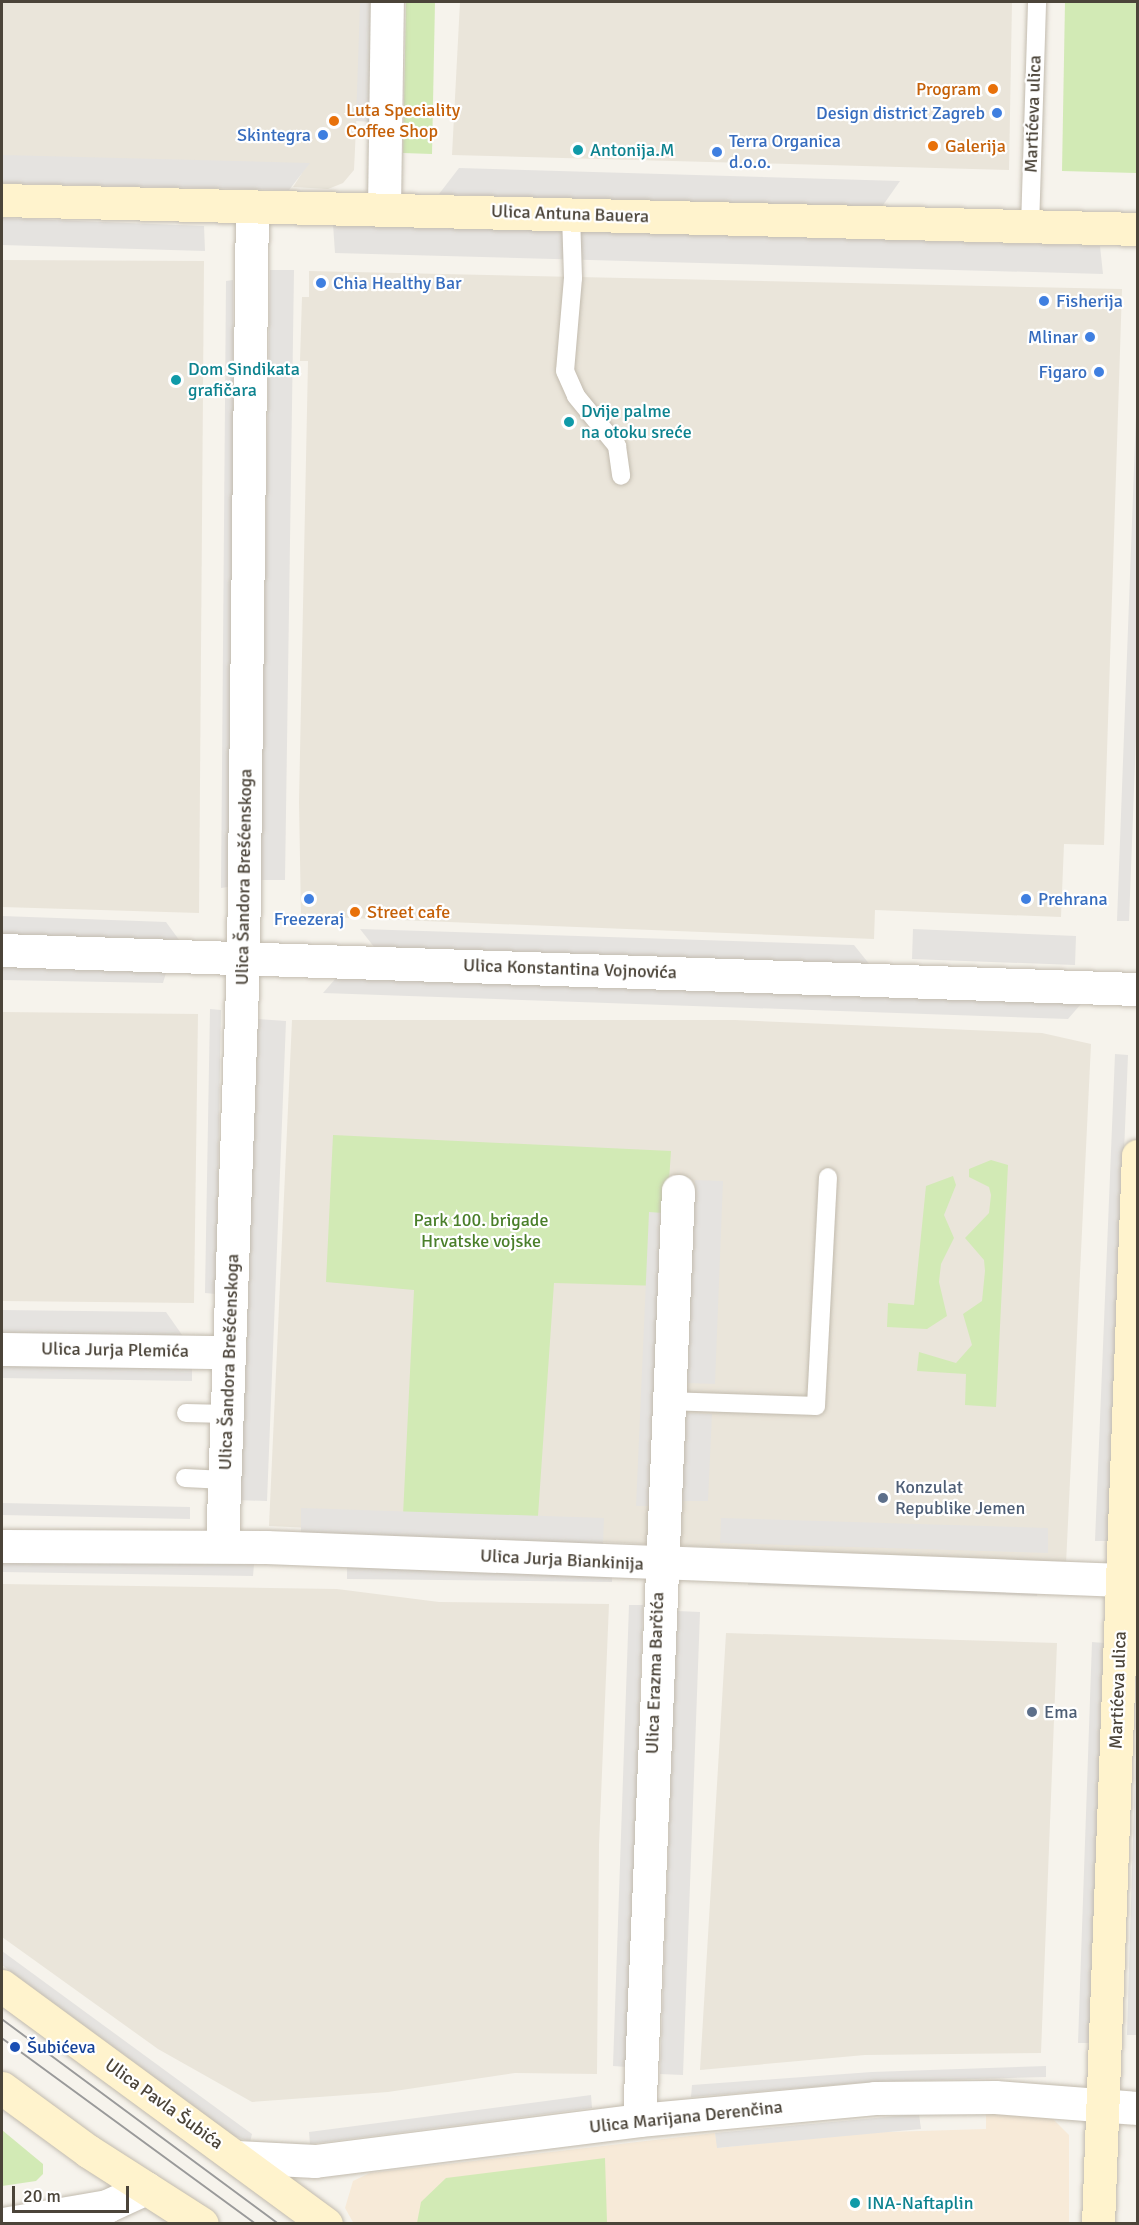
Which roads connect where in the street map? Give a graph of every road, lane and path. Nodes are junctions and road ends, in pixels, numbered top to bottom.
1 (387, 2) edge
2 (1037, 2) edge
3 (2, 200) edge
4 (252, 207) junction
5 (384, 208) junction
6 (571, 214) junction
7 (1030, 226) junction
8 (1137, 229) edge
9 (621, 476) dead end
10 (2, 950) edge
11 (243, 960) junction
12 (1137, 989) edge
13 (1137, 1156) edge
14 (828, 1177) dead end
15 (678, 1191) dead end
16 (2, 1349) edge
17 (229, 1352) junction
18 (668, 1401) junction
19 (186, 1413) dead end
20 (227, 1414) junction
21 (185, 1478) dead end
22 (225, 1480) junction
23 (2, 1546) edge
24 (222, 1546) junction
25 (660, 1564) junction
26 (1122, 1580) junction
27 (2, 1986) edge
28 (2, 2088) edge
29 (1103, 2105) junction
30 (1137, 2108) edge
31 (639, 2120) junction
32 (236, 2157) junction
33 (146, 2188) junction
34 (3, 2223) edge
35 (202, 2223) edge
36 (327, 2223) edge
37 (1098, 2223) edge

1 - 5 street
2 - 7 lane, Martićeva ulica
3 - 4 street, Ulica Antuna Bauera
4 - 5 street, Ulica Antuna Bauera
4 - 11 street, Ulica Šandora Brešćenskoga
5 - 6 street, Ulica Antuna Bauera
6 - 7 street, Ulica Antuna Bauera
6 - 9 lane
7 - 8 street, Ulica Antuna Bauera
10 - 11 street, Ulica Konstantina Vojnovića
11 - 12 street, Ulica Konstantina Vojnovića
11 - 17 street, Ulica Šandora Brešćenskoga
13 - 26 street, Martićeva ulica
14 - 18 lane
15 - 18 street, Ulica Erazma Barčića
16 - 17 street, Ulica Jurja Plemića
17 - 20 street, Ulica Šandora Brešćenskoga
18 - 25 street, Ulica Erazma Barčića
19 - 20 lane
20 - 22 street, Ulica Šandora Brešćenskoga
21 - 22 lane
22 - 24 street, Ulica Šandora Brešćenskoga
23 - 24 street, Ulica Jurja Biankinija
24 - 25 street, Ulica Jurja Biankinija
25 - 26 street, Ulica Jurja Biankinija
25 - 31 street, Ulica Erazma Barčića
26 - 29 street, Martićeva ulica
27 - 32 street, Ulica Pavla Šubića
28 - 33 street
29 - 30 street, Ulica Marijana Derenčina
29 - 31 street, Ulica Marijana Derenčina
29 - 37 street, Martićeva ulica
31 - 32 street, Ulica Marijana Derenčina
32 - 36 street, Ulica Pavla Šubića
33 - 34 street
33 - 35 street

